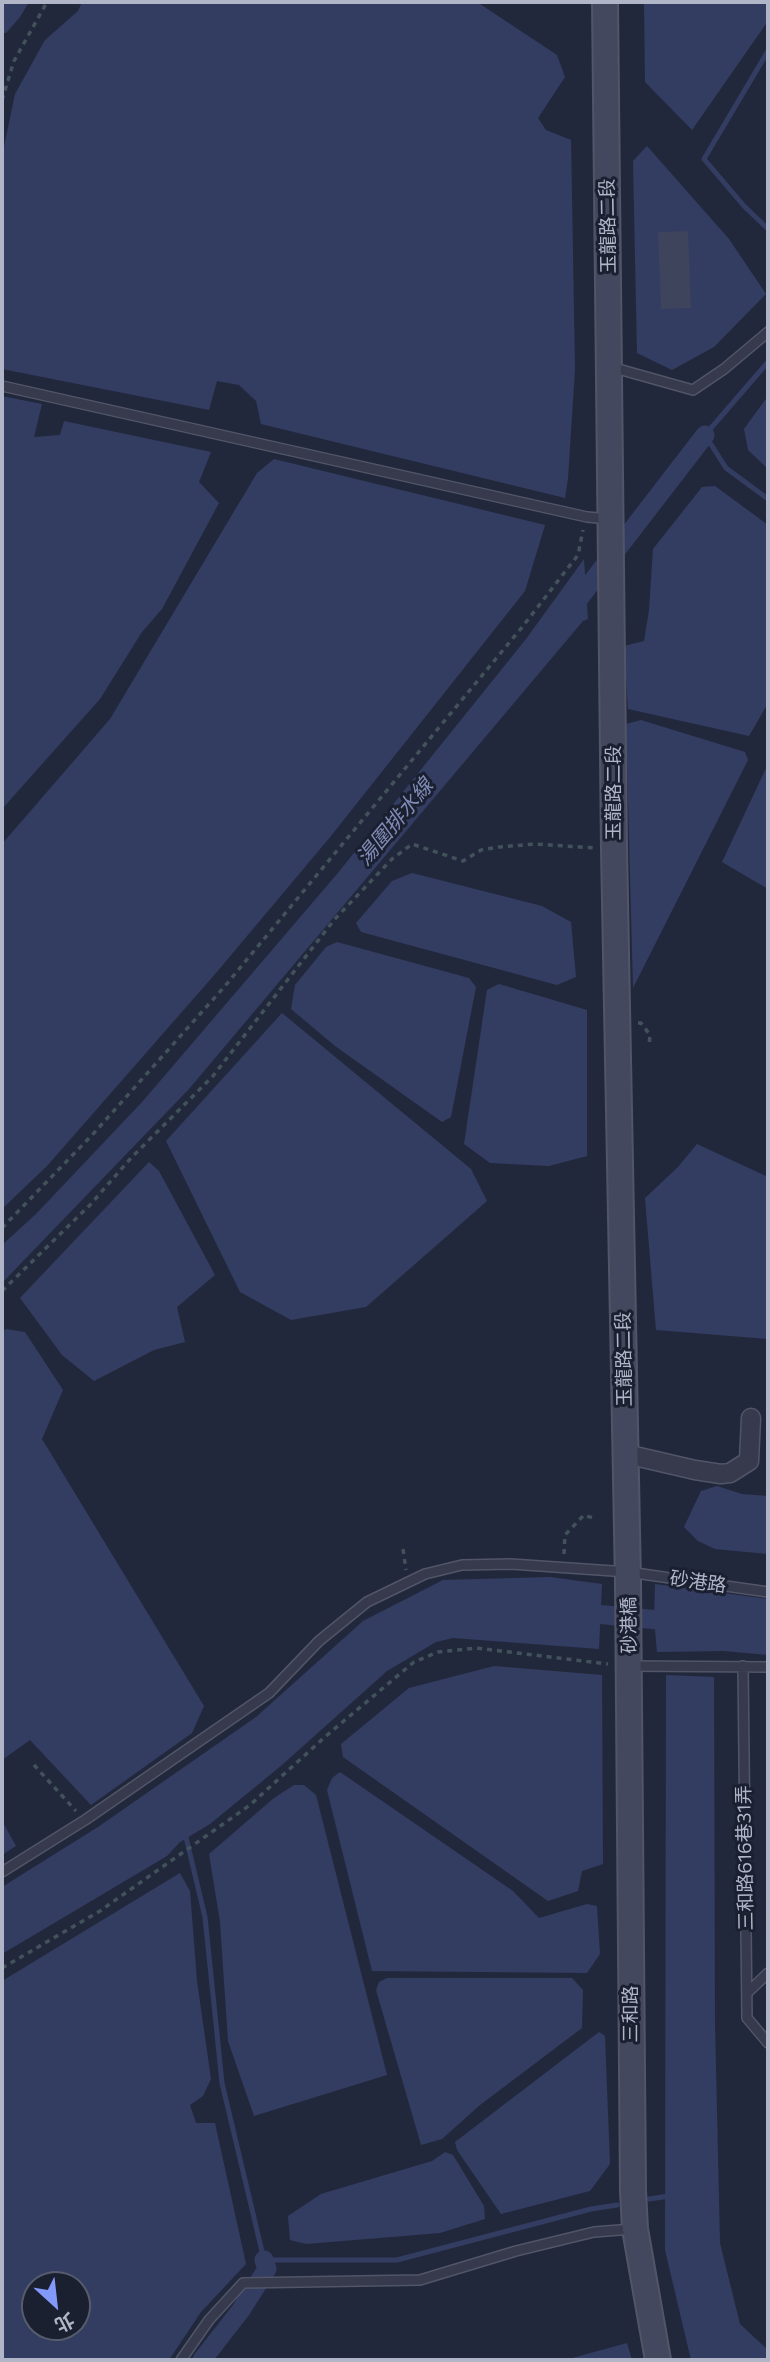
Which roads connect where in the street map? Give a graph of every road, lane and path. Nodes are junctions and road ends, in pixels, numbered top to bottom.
1 (47, 2) edge
2 (605, 2) edge
3 (2, 100) edge
4 (768, 332) edge
5 (610, 366) junction
6 (2, 386) edge
7 (587, 517) junction
8 (612, 519) junction
9 (614, 849) junction
10 (2, 1228) edge
11 (2, 1291) edge
12 (751, 1418) dead end
13 (625, 1454) junction
14 (593, 1518) dead end
15 (403, 1549) dead end
16 (563, 1567) junction
17 (628, 1577) junction
18 (409, 1582) junction
19 (768, 1592) edge
20 (629, 1666) junction
21 (743, 1666) junction
22 (768, 1667) edge
23 (34, 1765) dead end
24 (85, 1820) junction
25 (2, 1872) edge
26 (2, 1968) edge
27 (768, 1973) edge
28 (747, 1993) junction
29 (768, 2043) edge
30 (635, 2228) junction
31 (181, 2360) edge
32 (659, 2360) edge

1 - 3 path
2 - 5 main road, 玉龍路二段
4 - 5 lane
5 - 8 main road, 玉龍路二段
6 - 7 lane
7 - 8 lane
7 - 10 path
8 - 9 main road, 玉龍路二段
9 - 11 path
9 - 13 main road, 玉龍路二段
12 - 13 street
13 - 17 main road, 玉龍路二段
14 - 16 path
15 - 18 path
16 - 17 lane, 砂港路
16 - 18 lane, 砂港路
17 - 19 lane, 砂港路
17 - 20 main road, 砂港橋
18 - 24 lane, 砂港路
20 - 21 lane
20 - 26 path
20 - 30 main road, 三和路
21 - 22 lane
21 - 28 lane, 三和路616巷31弄
23 - 24 path
24 - 25 lane, 砂港路
27 - 28 lane
28 - 29 lane, 三和路616巷31弄
30 - 31 lane
30 - 32 main road, 三和路

